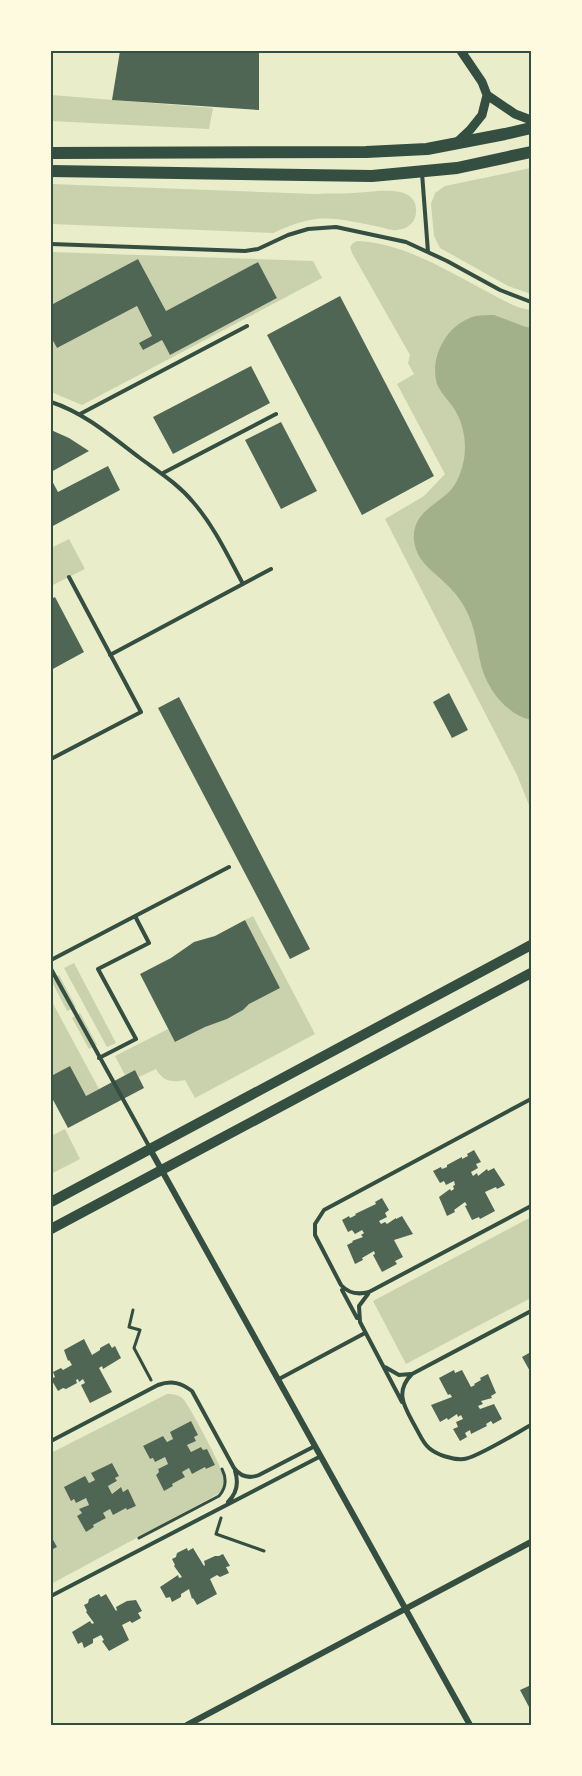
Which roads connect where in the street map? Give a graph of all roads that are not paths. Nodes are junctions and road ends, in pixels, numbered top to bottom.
1 (461, 51) edge
2 (487, 95) junction
3 (531, 120) edge
4 (531, 128) edge
5 (455, 144) junction
6 (531, 152) edge
7 (51, 153) edge
8 (51, 171) edge
9 (422, 172) junction
10 (51, 244) edge
11 (428, 252) junction
12 (531, 302) edge
13 (247, 326) dead end
14 (51, 402) edge
15 (79, 414) junction
16 (276, 414) dead end
17 (162, 474) junction
18 (271, 569) dead end
19 (69, 577) dead end
20 (243, 584) junction
21 (111, 655) junction
22 (51, 759) edge
23 (229, 867) dead end
24 (135, 916) junction
25 (531, 945) edge
26 (51, 960) edge
27 (51, 969) edge
28 (531, 973) edge
29 (99, 1058) junction
30 (531, 1099) edge
31 (150, 1149) junction
32 (162, 1170) junction
33 (51, 1202) edge
34 (531, 1206) edge
35 (51, 1229) edge
36 (338, 1281) junction
37 (369, 1292) junction
38 (531, 1311) edge
39 (360, 1322) junction
40 (365, 1333) junction
41 (382, 1364) junction
42 (412, 1374) junction
43 (278, 1379) junction
44 (404, 1405) junction
45 (531, 1425) edge
46 (51, 1441) edge
47 (315, 1446) junction
48 (321, 1456) junction
49 (234, 1468) junction
50 (226, 1505) junction
51 (531, 1542) edge
52 (51, 1596) edge
53 (406, 1609) junction
54 (187, 1725) edge
55 (470, 1725) edge

1 - 2 street
2 - 3 street
2 - 5 street
4 - 5 main road
5 - 7 main road
6 - 9 main road
8 - 9 main road
9 - 11 lane
10 - 11 lane
11 - 12 lane
13 - 15 lane
14 - 15 lane
15 - 17 lane
16 - 17 lane
17 - 20 lane
18 - 20 lane
19 - 21 lane
20 - 21 lane
21 - 22 lane
23 - 24 lane
24 - 26 lane
24 - 29 lane
25 - 31 main road
27 - 29 lane
28 - 32 main road
29 - 31 lane
30 - 36 lane
31 - 32 street
31 - 33 main road
32 - 35 main road
32 - 43 street
34 - 37 lane
36 - 37 lane
36 - 39 lane
37 - 39 lane
38 - 42 lane
39 - 40 lane
40 - 41 lane
40 - 43 lane
41 - 42 lane
41 - 44 lane
42 - 44 lane
43 - 47 street
44 - 45 lane
46 - 49 lane
47 - 48 street
47 - 49 lane
48 - 50 lane
48 - 53 street
49 - 50 lane
50 - 52 lane
51 - 53 street
53 - 54 street
53 - 55 street

